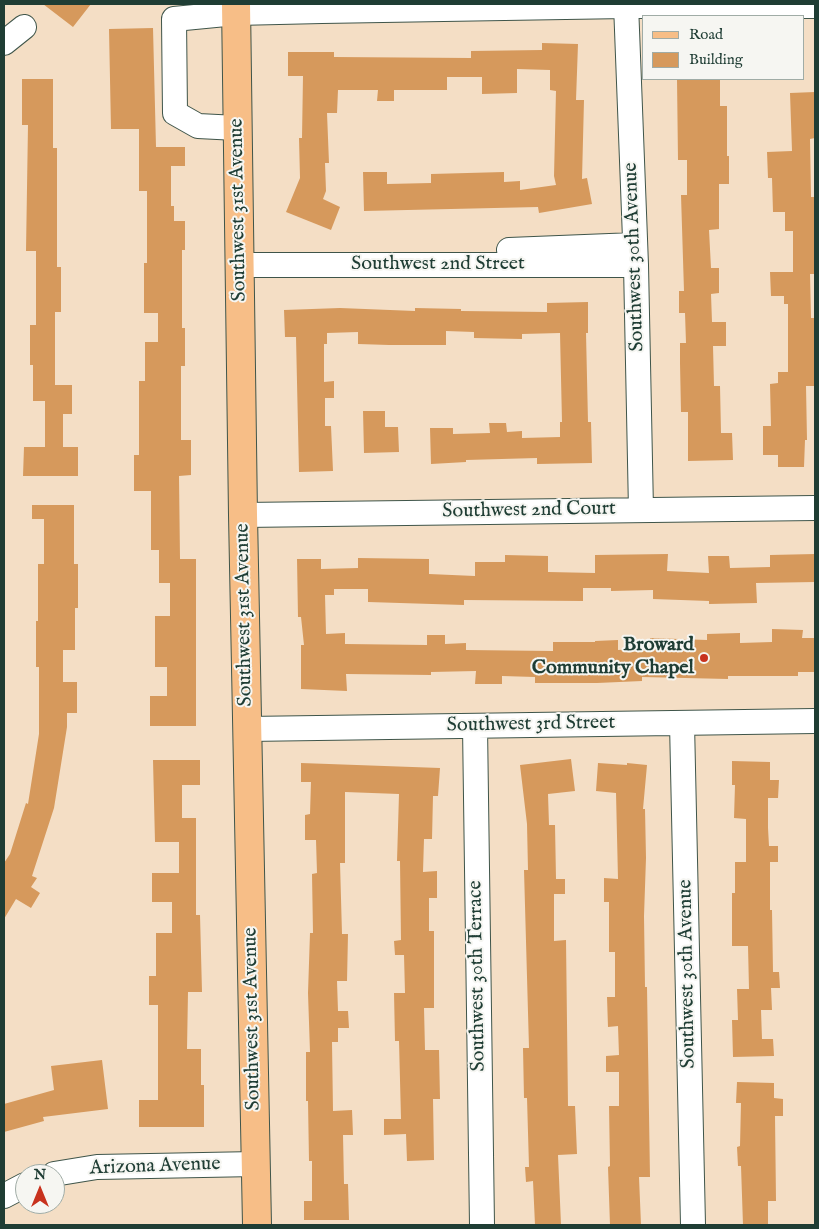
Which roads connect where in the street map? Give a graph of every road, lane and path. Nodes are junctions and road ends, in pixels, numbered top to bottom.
1 (626, 5) edge
2 (815, 6) edge
3 (400, 7) edge
4 (236, 8) edge
5 (322, 8) edge
6 (24, 27) dead end
7 (4, 43) edge
8 (237, 128) junction
9 (635, 255) junction
10 (240, 259) junction
11 (815, 508) edge
12 (641, 510) junction
13 (243, 515) junction
14 (815, 721) edge
15 (682, 723) junction
16 (475, 726) junction
17 (247, 729) junction
18 (256, 1164) junction
19 (65, 1172) edge
20 (257, 1225) edge
21 (482, 1225) edge
22 (693, 1225) edge

1 - 2 street
1 - 3 street
1 - 9 street, Southwest 30th Avenue
3 - 5 street
4 - 5 street
4 - 8 main road, Southwest 31st Avenue
4 - 8 street
6 - 7 street
8 - 10 main road, Southwest 31st Avenue
9 - 10 street, Southwest 2nd Street
9 - 12 street, Southwest 30th Avenue
10 - 13 main road, Southwest 31st Avenue
11 - 12 street, Southwest 2nd Court
12 - 13 street, Southwest 2nd Court
13 - 17 main road, Southwest 31st Avenue
14 - 15 street, Southwest 3rd Street
15 - 16 street, Southwest 3rd Street
15 - 22 street, Southwest 30th Avenue
16 - 17 street, Southwest 3rd Street
16 - 21 street, Southwest 30th Terrace
17 - 18 main road, Southwest 31st Avenue
18 - 19 street, Arizona Avenue
18 - 20 main road, Southwest 31st Avenue

